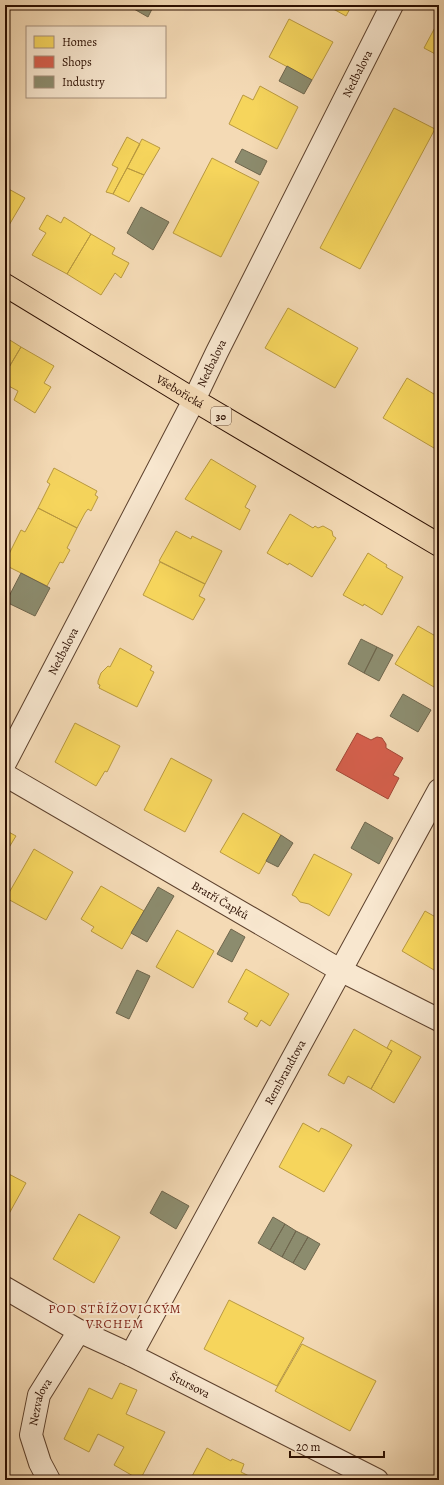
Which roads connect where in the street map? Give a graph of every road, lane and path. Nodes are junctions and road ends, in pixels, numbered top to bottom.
1 (392, 5) edge
2 (5, 285) edge
3 (194, 400) junction
4 (439, 545) edge
5 (5, 763) edge
6 (5, 775) edge
7 (439, 790) edge
8 (340, 970) junction
9 (439, 1020) edge
10 (5, 1288) edge
11 (79, 1331) junction
12 (131, 1355) junction
13 (49, 1480) edge
14 (377, 1480) edge

1 - 3 street, Nedbalova
2 - 3 main road, Všebořická / 30
3 - 4 main road, Všebořická / 30
3 - 5 street, Nedbalova
6 - 8 street, Bratří Čapků
7 - 8 street, Rembrandtova
8 - 9 street, Bratří Čapků
8 - 12 street, Rembrandtova
10 - 11 street, Štursova
11 - 12 street, Štursova
11 - 13 street, Nezvalova
12 - 14 street, Štursova

